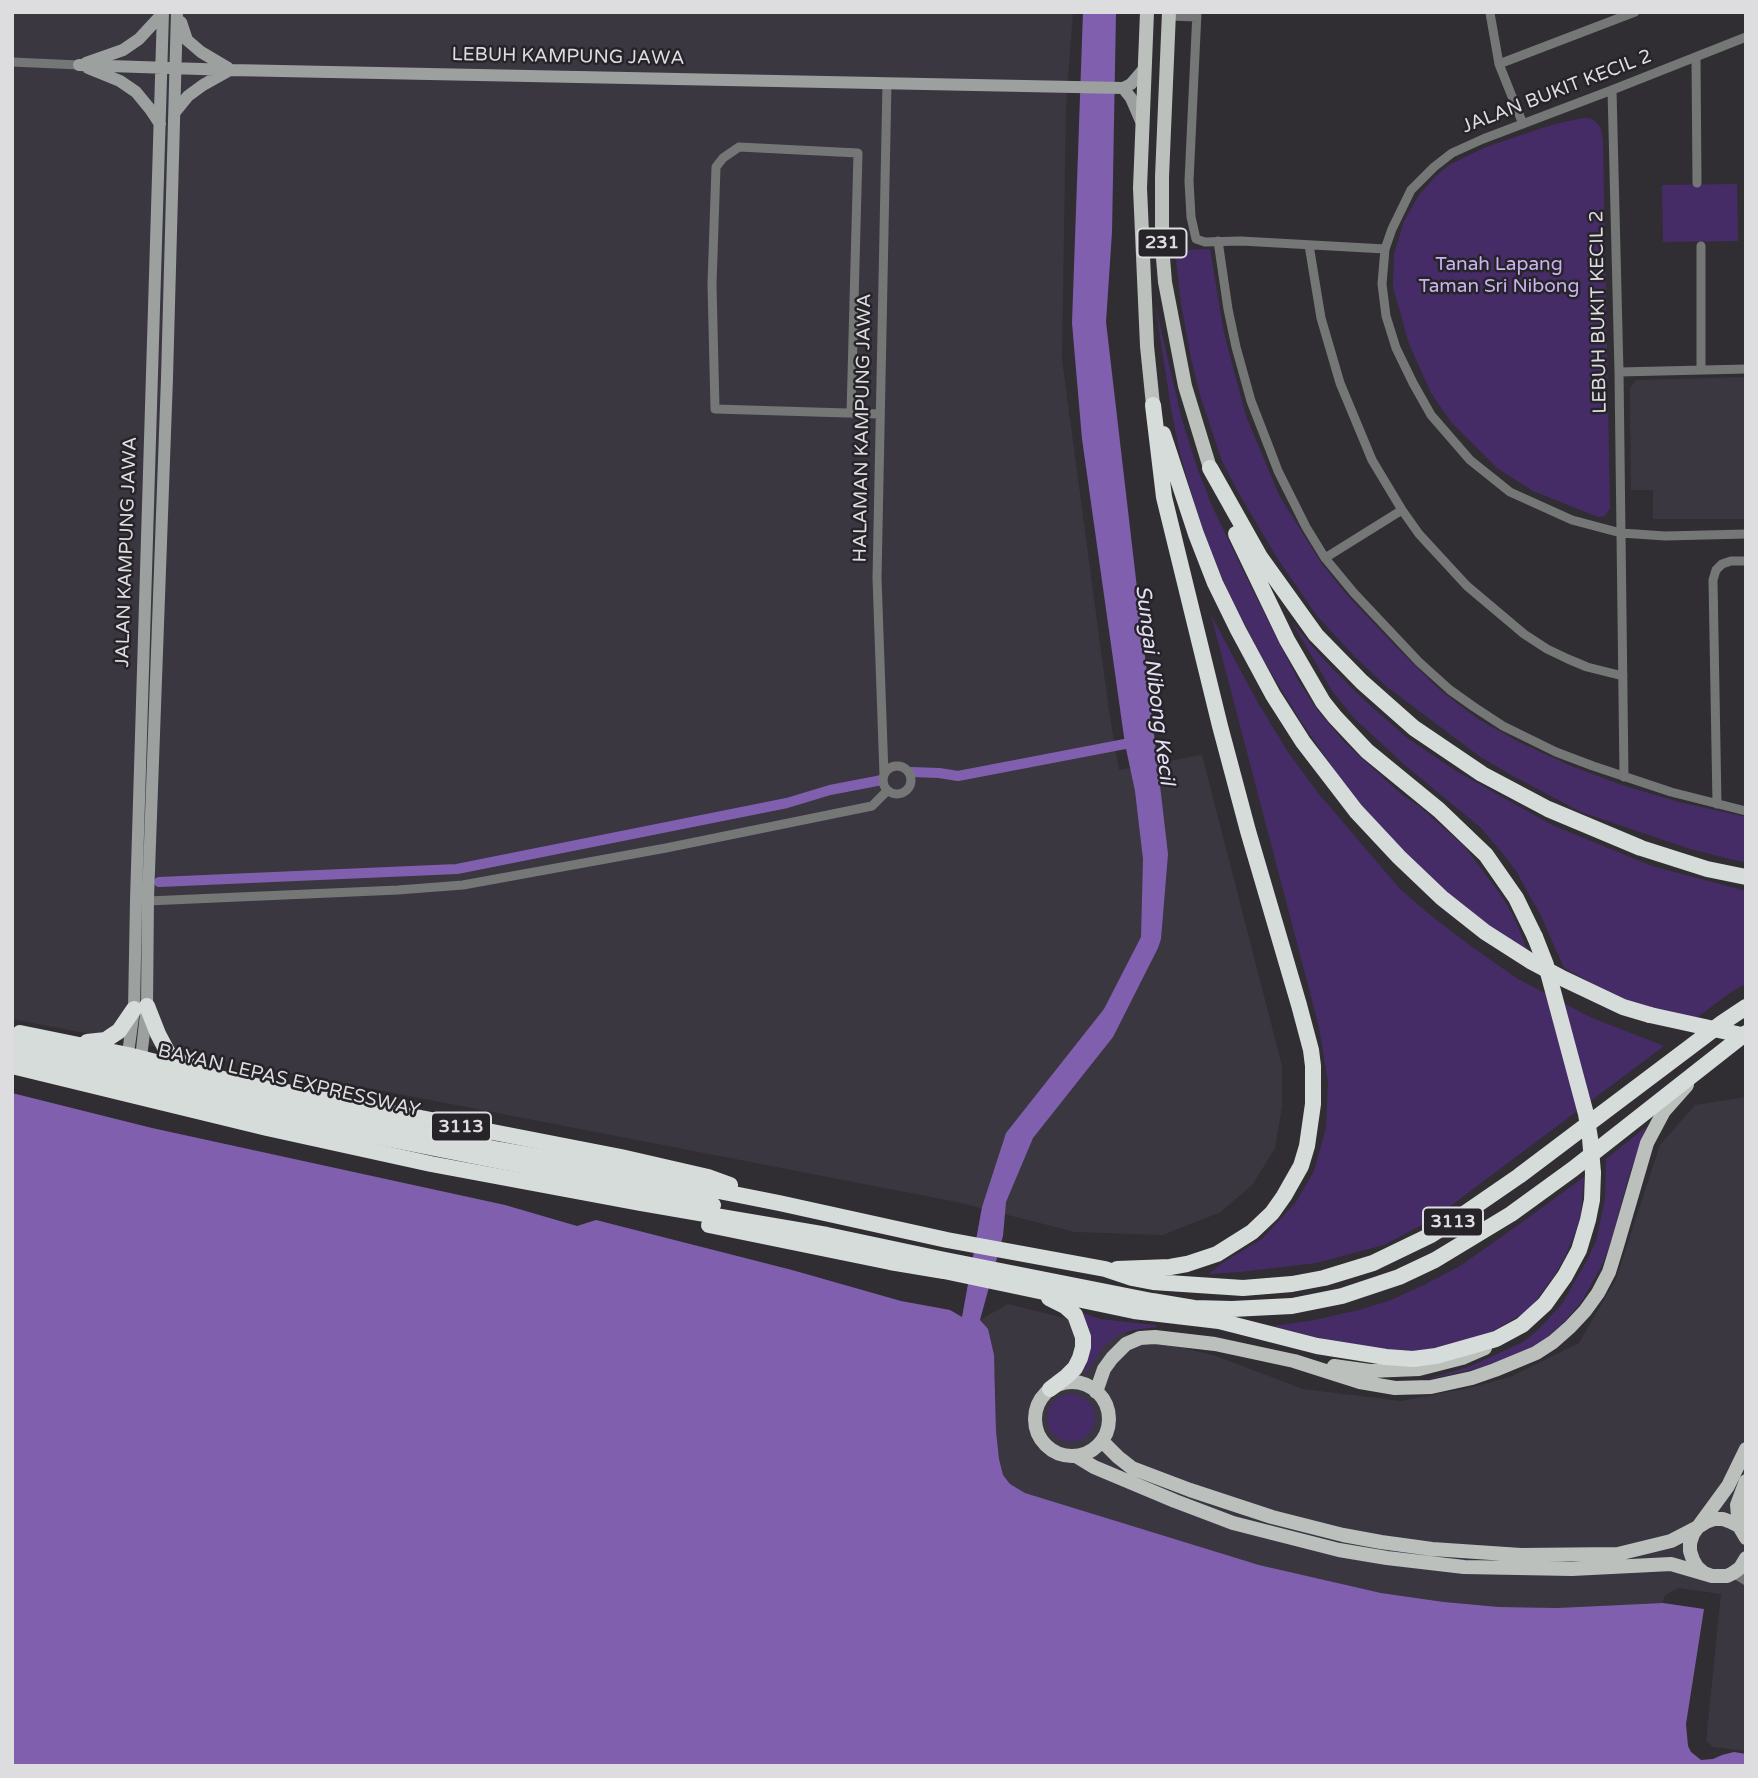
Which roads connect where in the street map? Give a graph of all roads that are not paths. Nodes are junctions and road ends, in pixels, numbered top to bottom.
1 (177, 12) edge
2 (1147, 12) edge
3 (1634, 12) edge
4 (163, 13) edge
5 (1490, 13) edge
6 (1169, 14) edge
7 (1197, 15) edge
8 (1746, 37) edge
9 (1696, 57) junction
10 (12, 62) edge
11 (1499, 64) junction
12 (79, 65) junction
13 (162, 68) junction
14 (176, 68) junction
15 (1144, 69) junction
16 (231, 70) junction
17 (887, 83) junction
18 (1120, 88) junction
19 (1612, 90) junction
20 (175, 112) junction
21 (160, 124) junction
22 (1523, 124) junction
23 (1142, 125) junction
24 (1697, 183) dead end
25 (1218, 241) junction
26 (1309, 244) junction
27 (1701, 247) dead end
28 (1385, 249) junction
29 (1746, 369) edge
30 (1701, 370) junction
31 (1619, 372) junction
32 (1153, 405) junction
33 (851, 413) junction
34 (880, 414) junction
35 (1210, 468) junction
36 (1402, 510) junction
37 (1621, 533) junction
38 (1746, 534) edge
39 (1325, 558) junction
40 (1746, 561) edge
41 (1623, 677) junction
42 (884, 775) junction
43 (1624, 777) junction
44 (887, 791) junction
45 (1717, 804) junction
46 (1746, 811) edge
47 (1746, 877) edge
48 (148, 901) junction
49 (1746, 1007) edge
50 (141, 1008) junction
51 (12, 1031) edge
52 (1746, 1035) edge
53 (12, 1038) edge
54 (53, 1039) junction
55 (12, 1051) edge
56 (135, 1056) junction
57 (12, 1065) edge
58 (1699, 1071) junction
59 (231, 1081) junction
60 (122, 1083) junction
61 (596, 1174) junction
62 (640, 1203) junction
63 (779, 1203) junction
64 (827, 1235) junction
65 (944, 1265) junction
66 (1105, 1269) junction
67 (1009, 1278) junction
68 (1033, 1289) junction
69 (1522, 1325) junction
70 (1294, 1362) junction
71 (1051, 1389) junction
72 (1096, 1392) junction
73 (1102, 1441) junction
74 (1746, 1449) edge
75 (1076, 1456) junction
76 (1746, 1481) edge
77 (1699, 1527) junction
78 (1742, 1532) edge
79 (1746, 1560) edge
80 (1712, 1576) junction
81 (1740, 1577) edge

1 - 14 street, JALAN KAMPUNG JAWA
1 - 16 street
2 - 15 main road, 231
3 - 11 street
4 - 12 street
4 - 13 street, JALAN KAMPUNG JAWA
5 - 11 street
6 - 7 street
6 - 35 main road, 231
7 - 25 street
8 - 9 street, JALAN BUKIT KECIL 2
9 - 19 street, JALAN BUKIT KECIL 2
9 - 24 street
10 - 12 street, LEBUH KAMPUNG JAWA
11 - 22 street
12 - 13 street, LEBUH KAMPUNG JAWA
12 - 21 street
13 - 14 street, LEBUH KAMPUNG JAWA
13 - 21 street, JALAN KAMPUNG JAWA
14 - 16 street, LEBUH KAMPUNG JAWA
14 - 20 street, JALAN KAMPUNG JAWA
15 - 18 street
15 - 23 main road, 231
16 - 17 street, LEBUH KAMPUNG JAWA
16 - 20 street
17 - 18 street, LEBUH KAMPUNG JAWA
17 - 34 street, HALAMAN KAMPUNG JAWA
18 - 23 street
19 - 22 street, JALAN BUKIT KECIL 2
19 - 31 street, LEBUH BUKIT KECIL 2
20 - 48 street, JALAN KAMPUNG JAWA
21 - 50 street, JALAN KAMPUNG JAWA
22 - 28 street, JALAN BUKIT KECIL 2
23 - 32 main road, 231
25 - 26 street
25 - 39 street
26 - 28 street
26 - 36 street
27 - 30 street
28 - 37 street, JALAN BUKIT KECIL 2
29 - 30 street
30 - 31 street
31 - 37 street, LEBUH BUKIT KECIL 2
32 - 52 highway, bridge
32 - 66 highway
33 - 33 street
33 - 34 street
34 - 42 street, HALAMAN KAMPUNG JAWA
35 - 47 highway
35 - 69 highway, bridge
36 - 39 street
36 - 41 street
37 - 38 street, JALAN BUKIT KECIL 2
37 - 41 street, LEBUH BUKIT KECIL 2
39 - 43 street
40 - 45 street
41 - 43 street, LEBUH BUKIT KECIL 2
42 - 44 street
42 - 44 street
43 - 45 street
44 - 48 street
45 - 46 street
48 - 50 street, JALAN KAMPUNG JAWA
49 - 66 highway, 3113
50 - 54 highway
50 - 56 street, JALAN KAMPUNG JAWA
50 - 59 highway
51 - 54 highway, 3113
52 - 58 highway, 3113
53 - 61 highway, BAYAN LEPAS EXPRESSWAY / 3113, bridge
54 - 56 highway, 3113
55 - 61 highway, BAYAN LEPAS EXPRESSWAY / 3113, bridge
56 - 59 highway, 3113
56 - 60 highway
57 - 60 highway
58 - 67 highway, 3113
58 - 70 main road
59 - 63 highway, 3113
60 - 62 highway, 3113
61 - 63 highway, 3113
61 - 64 highway, 3113
62 - 64 highway, 3113
62 - 65 highway
63 - 66 highway, 3113
64 - 65 highway, 3113
65 - 67 highway, 3113
67 - 68 highway
68 - 69 highway
68 - 71 highway
69 - 70 main road
70 - 72 main road
71 - 72 main road
71 - 75 main road
72 - 73 main road
73 - 75 main road
73 - 77 main road
74 - 77 main road
75 - 80 main road
76 - 78 main road
77 - 78 main road
77 - 80 main road
79 - 81 main road
80 - 81 main road

